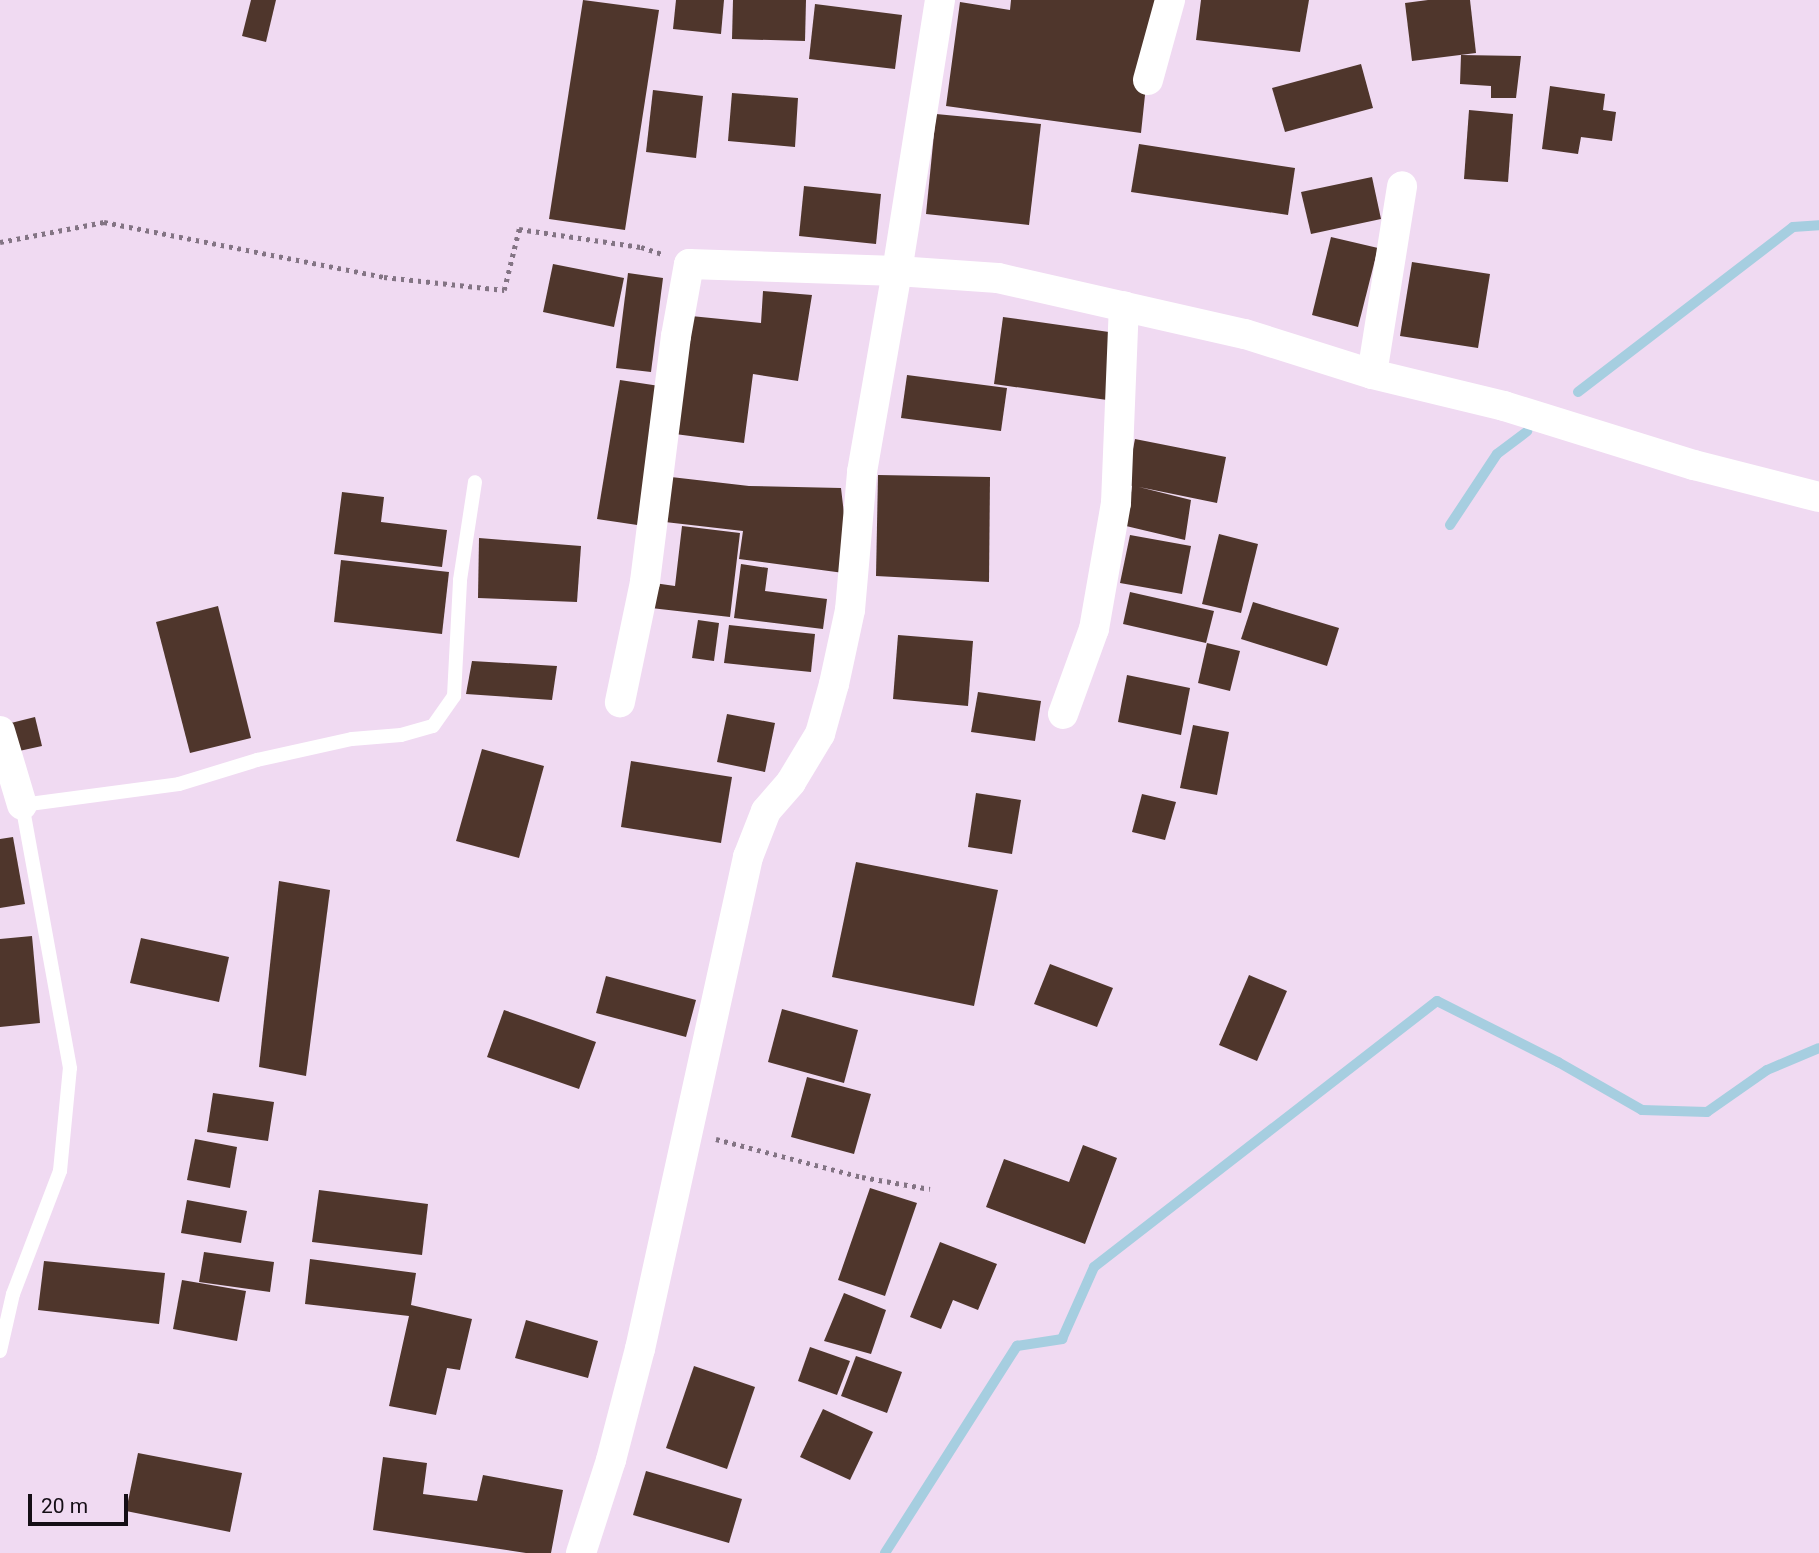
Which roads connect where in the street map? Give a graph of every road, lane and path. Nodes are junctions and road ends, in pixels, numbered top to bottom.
1 (940, 0) edge
2 (1170, 0) edge
3 (1147, 80) dead end
4 (1402, 186) dead end
5 (0, 242) edge
6 (641, 247) dead end
7 (897, 271) junction
8 (1124, 306) junction
9 (1372, 374) junction
10 (475, 482) dead end
11 (1819, 497) edge
12 (620, 702) dead end
13 (1063, 714) dead end
14 (0, 731) edge
15 (22, 805) junction
16 (687, 1131) junction
17 (930, 1189) dead end
18 (0, 1351) edge
19 (581, 1553) edge

1 - 7 street
2 - 3 street
4 - 9 street
5 - 6 path
7 - 8 street
7 - 12 street
7 - 16 street
8 - 9 street
8 - 13 street
9 - 11 street
10 - 15 lane
14 - 15 street
15 - 18 lane
16 - 17 path
16 - 19 street

